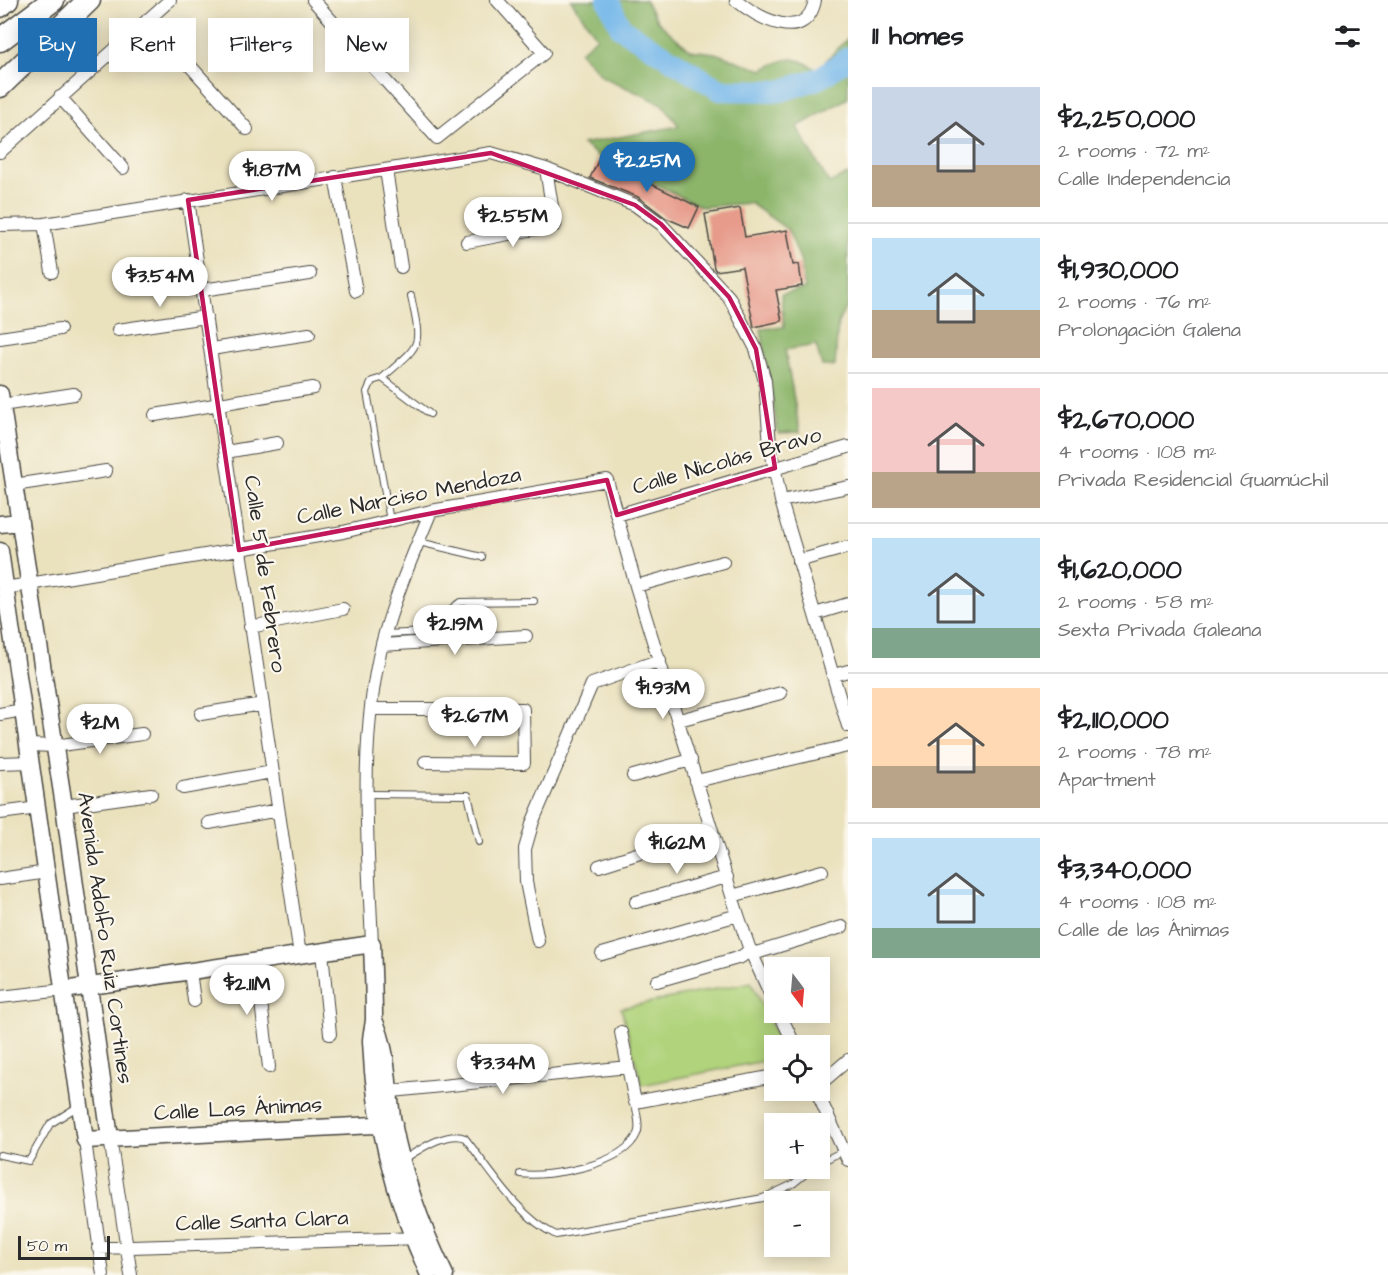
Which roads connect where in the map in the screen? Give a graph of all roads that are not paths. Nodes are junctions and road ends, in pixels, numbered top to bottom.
1 (7, 0) edge
2 (53, 0) edge
3 (89, 0) edge
4 (170, 0) edge
5 (313, 0) edge
6 (497, 0) edge
7 (736, 0) edge
8 (815, 0) edge
9 (0, 6) edge
10 (149, 18) edge
11 (0, 40) edge
12 (109, 53) edge
13 (196, 72) edge
14 (0, 86) edge
15 (60, 96) junction
16 (247, 129) dead end
17 (0, 152) edge
18 (123, 168) dead end
19 (546, 169) junction
20 (386, 170) junction
21 (335, 177) junction
22 (188, 200) junction
23 (44, 224) junction
24 (0, 225) edge
25 (466, 242) dead end
26 (401, 267) dead end
27 (52, 272) dead end
28 (310, 274) dead end
29 (202, 290) junction
30 (356, 291) dead end
31 (411, 296) dead end
32 (206, 317) junction
33 (60, 329) dead end
34 (118, 330) dead end
35 (309, 334) dead end
36 (0, 338) edge
37 (211, 349) junction
38 (382, 378) junction
39 (313, 388) dead end
40 (74, 394) dead end
41 (1, 400) edge
42 (218, 403) junction
43 (430, 414) dead end
44 (155, 415) dead end
45 (277, 443) dead end
46 (848, 447) edge
47 (226, 452) junction
48 (775, 468) junction
49 (106, 471) dead end
50 (14, 485) junction
51 (848, 487) edge
52 (781, 501) junction
53 (431, 511) junction
54 (617, 515) junction
55 (390, 521) junction
56 (20, 522) junction
57 (0, 524) edge
58 (419, 542) junction
59 (848, 547) edge
60 (239, 550) junction
61 (0, 551) edge
62 (482, 557) dead end
63 (798, 561) junction
64 (723, 562) dead end
65 (31, 584) junction
66 (636, 586) junction
67 (5, 588) junction
68 (534, 601) dead end
69 (848, 604) edge
70 (344, 609) dead end
71 (815, 614) junction
72 (5, 616) edge
73 (250, 627) junction
74 (526, 636) dead end
75 (384, 639) junction
76 (660, 660) junction
77 (848, 671) edge
78 (834, 675) junction
79 (781, 693) dead end
80 (263, 704) junction
81 (371, 709) junction
82 (23, 710) junction
83 (0, 714) edge
84 (201, 714) dead end
85 (679, 720) junction
86 (848, 726) edge
87 (142, 734) dead end
88 (54, 746) junction
89 (848, 746) edge
90 (30, 753) junction
91 (691, 760) junction
92 (425, 762) dead end
93 (0, 764) edge
94 (272, 772) junction
95 (633, 776) dead end
96 (696, 781) junction
97 (183, 788) dead end
98 (151, 794) dead end
99 (368, 794) junction
100 (64, 806) junction
101 (38, 808) junction
102 (278, 810) junction
103 (0, 813) edge
104 (209, 823) dead end
105 (712, 830) junction
106 (479, 842) dead end
107 (599, 866) dead end
108 (822, 871) dead end
109 (47, 872) junction
110 (726, 877) junction
111 (0, 879) edge
112 (732, 896) junction
113 (636, 903) dead end
114 (738, 915) junction
115 (842, 927) dead end
116 (538, 941) dead end
117 (372, 944) junction
118 (750, 950) junction
119 (322, 952) junction
120 (602, 954) dead end
121 (300, 955) junction
122 (256, 962) junction
123 (190, 971) junction
124 (764, 980) edge
125 (657, 981) dead end
126 (89, 986) junction
127 (64, 990) junction
128 (0, 997) edge
129 (194, 1001) dead end
130 (621, 1032) dead end
131 (330, 1034) dead end
132 (848, 1060) edge
133 (269, 1067) dead end
134 (628, 1067) junction
135 (830, 1076) edge
136 (764, 1078) edge
137 (382, 1092) junction
138 (821, 1101) edge
139 (635, 1102) junction
140 (80, 1105) junction
141 (387, 1124) junction
142 (110, 1138) junction
143 (85, 1140) junction
144 (0, 1155) edge
145 (846, 1155) edge
146 (403, 1160) junction
147 (830, 1160) edge
148 (520, 1174) dead end
149 (799, 1179) edge
150 (419, 1238) junction
151 (126, 1246) junction
152 (99, 1248) junction
153 (103, 1275) edge
154 (131, 1275) edge
155 (429, 1275) edge
156 (445, 1275) edge

1 - 9 highway
2 - 11 highway
3 - 14 highway
4 - 10 street
5 - 6 street
7 - 8 street
12 - 15 street
13 - 16 street
15 - 17 street
15 - 18 street
19 - 20 street
19 - 25 street
19 - 48 street
20 - 21 street
20 - 26 street
21 - 22 street
21 - 30 street
22 - 23 street
22 - 29 street, Calle 5 de Febrero
23 - 24 street
23 - 27 street
28 - 29 street
29 - 32 street, Calle 5 de Febrero
31 - 38 lane
32 - 34 street
32 - 37 street, Calle 5 de Febrero
33 - 36 street
35 - 37 street
37 - 42 street, Calle 5 de Febrero
38 - 43 lane
38 - 55 lane
39 - 42 street
40 - 41 street
41 - 50 street, Avenida Adolfo Ruiz Cortines
42 - 44 street
42 - 47 street, Calle 5 de Febrero
45 - 47 street
46 - 48 street, Calle Nicolás Bravo
47 - 60 street, Calle 5 de Febrero
48 - 52 street
48 - 54 street, Calle Nicolás Bravo
49 - 50 street
50 - 56 street, Avenida Adolfo Ruiz Cortines
51 - 52 street
52 - 63 street
53 - 54 street, Calle Narciso Mendoza
53 - 55 street, Calle Narciso Mendoza
53 - 58 street
54 - 66 street
55 - 60 street, Calle Narciso Mendoza
56 - 57 street
56 - 65 street, Avenida Adolfo Ruiz Cortines
58 - 62 lane
58 - 75 street
59 - 63 street
60 - 65 street, Calle Narciso Mendoza
60 - 73 street, Calle 5 de Febrero
61 - 67 street
63 - 71 street
64 - 66 street
65 - 67 street, Calle Narciso Mendoza
65 - 88 street, Avenida Adolfo Ruiz Cortines
66 - 76 street
67 - 72 street
68 - 75 lane
69 - 71 street
70 - 73 street
71 - 78 street
72 - 82 street
73 - 80 street, Calle 5 de Febrero
74 - 75 street
75 - 81 street
76 - 85 street
76 - 116 street
77 - 78 street
78 - 86 street
79 - 85 street
80 - 84 street
80 - 94 street, Calle 5 de Febrero
81 - 92 street
81 - 99 street
82 - 83 street
82 - 90 street
85 - 91 street
87 - 88 street
88 - 90 street
88 - 100 street, Avenida Adolfo Ruiz Cortines
89 - 96 street
90 - 93 street
90 - 101 street
91 - 95 street
91 - 96 street
94 - 97 street
94 - 102 street, Calle 5 de Febrero
96 - 105 street
98 - 100 street
99 - 106 lane
99 - 117 street
100 - 126 street, Avenida Adolfo Ruiz Cortines
101 - 103 street
101 - 109 street
102 - 104 street
102 - 121 street, Calle 5 de Febrero
105 - 107 street
105 - 110 street
108 - 112 street
109 - 111 street
109 - 127 street
110 - 112 street
110 - 113 street
112 - 114 street
114 - 118 street
114 - 120 street
115 - 118 street
117 - 119 street
117 - 137 street
118 - 124 street
118 - 125 street
119 - 121 street
119 - 131 street
121 - 122 street
122 - 123 street
122 - 133 street
123 - 126 street
123 - 129 street
126 - 127 street
126 - 142 street, Avenida Adolfo Ruiz Cortines
127 - 128 street
127 - 140 street
130 - 134 street
132 - 135 street
134 - 137 street
134 - 139 street
136 - 139 street
137 - 141 street
138 - 145 street
139 - 148 lane
140 - 143 street
140 - 144 lane
141 - 142 street, Calle Las Ánimas
141 - 146 street
141 - 150 street
142 - 143 street, Calle Las Ánimas
142 - 151 street, Avenida Adolfo Ruiz Cortines
143 - 152 street
145 - 147 lane
146 - 149 lane
146 - 150 street
150 - 151 street, Calle Santa Clara
150 - 155 street
150 - 156 street
151 - 152 street, Calle Santa Clara
151 - 154 street, Avenida Adolfo Ruiz Cortines
152 - 153 street

